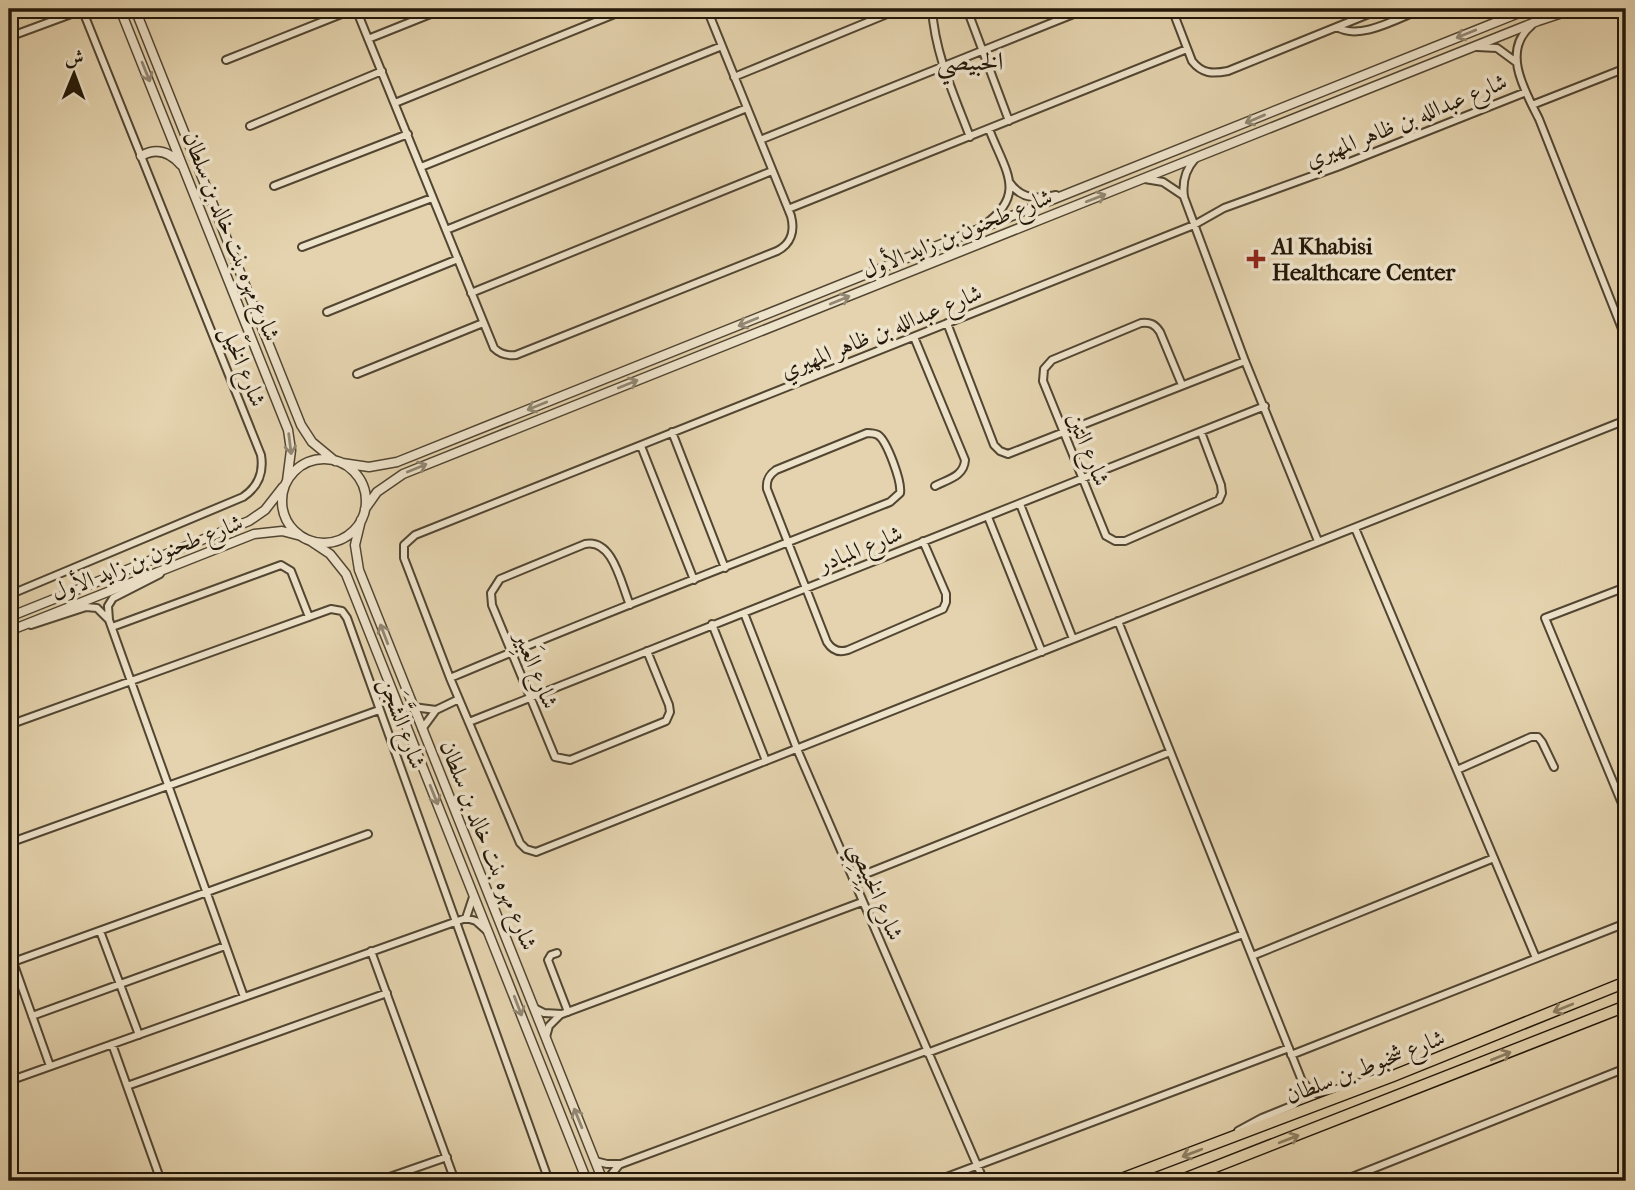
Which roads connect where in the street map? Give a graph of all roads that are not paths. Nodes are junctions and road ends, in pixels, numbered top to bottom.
1 (82, 9) edge
2 (120, 9) edge
3 (135, 9) edge
4 (355, 9) edge
5 (443, 9) edge
6 (627, 9) edge
7 (722, 9) edge
8 (932, 9) edge
9 (967, 9) edge
10 (1086, 9) edge
11 (1181, 9) edge
12 (1381, 9) edge
13 (1422, 9) edge
14 (1530, 9) edge
15 (1574, 9) edge
16 (1172, 10) edge
17 (708, 11) edge
18 (892, 12) dead end
19 (1538, 21) junction
20 (1337, 27) junction
21 (9, 37) edge
22 (368, 39) junction
23 (722, 46) junction
24 (1473, 47) junction
25 (982, 49) junction
26 (1187, 49) junction
27 (226, 60) dead end
28 (1516, 62) junction
29 (942, 65) junction
30 (1626, 68) edge
31 (382, 71) junction
32 (734, 77) junction
33 (1526, 92) junction
34 (395, 103) junction
35 (1532, 106) junction
36 (747, 108) junction
37 (1009, 121) junction
38 (250, 125) dead end
39 (989, 130) junction
40 (408, 134) junction
41 (970, 137) junction
42 (760, 140) junction
43 (141, 156) junction
44 (1195, 158) junction
45 (421, 167) junction
46 (772, 171) junction
47 (187, 174) junction
48 (1145, 179) junction
49 (1009, 181) junction
50 (274, 186) dead end
51 (1069, 193) junction
52 (1184, 197) junction
53 (432, 198) junction
54 (788, 209) junction
55 (1194, 225) junction
56 (446, 230) junction
57 (974, 232) junction
58 (302, 247) dead end
59 (458, 260) junction
60 (471, 293) junction
61 (327, 312) dead end
62 (484, 323) junction
63 (947, 323) junction
64 (914, 337) junction
65 (1626, 339) edge
66 (1245, 361) junction
67 (357, 374) dead end
68 (1182, 386) junction
69 (1265, 406) junction
70 (1626, 420) edge
71 (672, 432) junction
72 (1064, 432) junction
73 (1201, 432) junction
74 (640, 446) junction
75 (339, 462) junction
76 (1082, 479) junction
77 (285, 484) junction
78 (935, 485) dead end
79 (1020, 504) junction
80 (365, 509) junction
81 (988, 517) junction
82 (361, 520) junction
83 (1355, 528) junction
84 (305, 538) junction
85 (923, 541) junction
86 (1318, 541) junction
87 (788, 543) junction
88 (725, 568) junction
89 (165, 570) junction
90 (694, 580) junction
91 (1626, 587) edge
92 (806, 588) junction
93 (9, 595) edge
94 (630, 605) junction
95 (744, 613) junction
96 (9, 617) edge
97 (309, 617) junction
98 (1118, 621) junction
99 (110, 623) junction
100 (712, 624) junction
101 (24, 625) junction
102 (9, 632) edge
103 (1073, 639) junction
104 (648, 651) junction
105 (510, 652) junction
106 (1042, 652) junction
107 (450, 678) junction
108 (131, 681) junction
109 (459, 698) junction
110 (529, 698) junction
111 (412, 706) junction
112 (436, 709) junction
113 (379, 710) junction
114 (469, 722) junction
115 (9, 725) edge
116 (422, 729) junction
117 (797, 749) junction
118 (1170, 752) junction
119 (766, 761) junction
120 (1554, 766) dead end
121 (1457, 770) junction
122 (168, 786) junction
123 (1626, 813) edge
124 (368, 834) dead end
125 (9, 844) edge
126 (1494, 858) junction
127 (853, 879) junction
128 (206, 892) junction
129 (474, 894) junction
130 (862, 902) junction
131 (466, 918) junction
132 (456, 922) junction
133 (1626, 923) edge
134 (100, 931) junction
135 (1243, 933) junction
136 (490, 934) junction
137 (225, 946) junction
138 (9, 951) edge
139 (372, 951) junction
140 (556, 953) dead end
141 (1252, 956) junction
142 (1536, 958) junction
143 (13, 962) junction
144 (1626, 982) edge
145 (120, 983) junction
146 (387, 993) junction
147 (244, 998) junction
148 (1626, 1006) edge
149 (534, 1008) junction
150 (565, 1013) junction
151 (32, 1016) junction
152 (139, 1035) junction
153 (546, 1038) junction
154 (112, 1044) junction
155 (927, 1052) junction
156 (1290, 1052) junction
157 (50, 1066) junction
158 (1626, 1068) edge
159 (1393, 1076) junction
160 (9, 1081) edge
161 (1301, 1081) junction
162 (127, 1086) junction
163 (1228, 1139) junction
164 (447, 1157) junction
165 (595, 1161) junction
166 (621, 1164) junction
167 (978, 1165) junction
168 (161, 1181) edge
169 (378, 1181) edge
170 (455, 1181) edge
171 (549, 1181) edge
172 (587, 1181) edge
173 (605, 1181) edge
174 (936, 1181) edge
175 (984, 1181) edge
176 (1116, 1181) edge
177 (1179, 1181) edge
178 (1342, 1181) edge

1 - 21 street
1 - 43 street, شارع الخَيْل
2 -> 47 street, شارع مهره بنت خالد بن سلطان
3 - 75 street, شارع مهره بنت خالد بن سلطان
4 - 22 street
4 - 27 street
5 - 22 street
6 - 34 street
7 - 17 street
8 - 29 street
9 - 25 street
10 - 25 street
11 - 16 street
12 - 20 street
13 - 20 street
14 -> 51 street, شارع طحنون بن زايد الأول
15 - 19 street, شارع طحنون بن زايد الأول
16 - 26 street
17 - 23 street
18 - 32 street
19 - 24 street, شارع طحنون بن زايد الأول
19 - 28 street
20 - 26 street
22 - 31 street
23 - 32 street
23 - 45 street
24 - 28 street
24 - 44 street, شارع طحنون بن زايد الأول
25 - 29 street
25 - 37 street
26 - 37 street
28 - 33 street
29 - 41 street
29 - 42 street
30 - 35 street
31 - 34 street
31 - 38 street
32 - 36 street
33 - 35 street
33 - 55 street, شارع عبدالله بن ظاهر المهيري
34 - 40 street
35 - 65 street
36 - 42 street
36 - 56 street
37 - 39 street
39 - 41 street
39 - 49 street
40 - 45 street
40 - 50 street
41 - 54 street
42 - 46 street
43 - 47 street
43 - 93 street, شارع الخَيْل
44 - 48 street, شارع طحنون بن زايد الأول
44 - 52 street
45 - 53 street
46 - 54 street
46 - 60 street
47 -> 77 street, شارع مهره بنت خالد بن سلطان
48 - 52 street
80 -> 48 street, شارع طحنون بن زايد الأول
49 - 51 street
49 - 57 street
51 - 57 street, شارع طحنون بن زايد الأول
52 - 55 street
53 - 56 street
53 - 58 street
54 - 62 street
55 - 63 street, شارع عبدالله بن ظاهر المهيري
55 - 66 street
56 - 59 street
57 -> 75 street, شارع طحنون بن زايد الأول
59 - 60 street
59 - 61 street
60 - 62 street
62 - 67 street
63 - 64 street, شارع عبدالله بن ظاهر المهيري
63 - 72 street
64 - 71 street, شارع عبدالله بن ظاهر المهيري
64 - 78 street
66 - 68 street
66 - 69 street
68 - 72 street
68 - 72 street, شارع التين
69 - 73 street, شارع المبادر
69 - 86 street
70 - 83 street, شارع عبدالله بن ظاهر المهيري
71 - 74 street, شارع عبدالله بن ظاهر المهيري
71 - 88 street
72 - 76 street, شارع التين
73 - 76 street, شارع المبادر
73 - 76 street, شارع التين
74 - 90 street
74 - 107 street, شارع عبدالله بن ظاهر المهيري
75 - 77 street
75 - 80 street
76 - 79 street, شارع المبادر
77 - 84 street
77 - 96 street, شارع طحنون بن زايد الأول
79 - 81 street, شارع المبادر
79 - 103 street
80 - 82 street
81 - 85 street, شارع المبادر
81 - 106 street
82 - 84 street
111 -> 82 street, شارع مهره بنت خالد بن سلطان
83 - 86 street, شارع عبدالله بن ظاهر المهيري
83 - 121 street
84 - 89 street, شارع طحنون بن زايد الأول
84 -> 129 street, شارع مهره بنت خالد بن سلطان
85 - 92 street, شارع المبادر
85 - 92 street
86 - 98 street, شارع عبدالله بن ظاهر المهيري
87 - 87 street
87 - 88 street
87 - 92 street
88 - 90 street
89 - 99 street
89 - 101 street, شارع طحنون بن زايد الأول
90 - 94 street
91 - 123 street
92 - 95 street, شارع المبادر
94 - 105 street
94 - 105 street, شارع العَبِير
95 - 100 street, شارع المبادر
95 - 117 street, شارع الخِبِيصِي
97 - 99 street
97 - 108 street, شارع الشَّجَن
97 - 113 street, شارع الشَّجَن
98 - 103 street, شارع عبدالله بن ظاهر المهيري
98 - 118 street
99 - 101 street
99 - 108 street
100 - 104 street, شارع المبادر
100 - 119 street
101 - 102 street, شارع طحنون بن زايد الأول
103 - 106 street, شارع عبدالله بن ظاهر المهيري
104 - 110 street, شارع المبادر
104 - 110 street, شارع العَبِير
105 - 107 street
105 - 110 street, شارع العَبِير
106 - 117 street, شارع عبدالله بن ظاهر المهيري
107 - 109 street, شارع عبدالله بن ظاهر المهيري
108 - 115 street, شارع الشَّجَن
108 - 122 street
109 - 112 street
109 - 114 street, شارع عبدالله بن ظاهر المهيري
110 - 114 street, شارع المبادر
111 - 112 street
111 - 116 street, شارع مهره بنت خالد بن سلطان
112 - 116 street
113 - 122 street
113 - 132 street, شارع الشَّجَن
114 - 119 street, شارع عبدالله بن ظاهر المهيري
116 - 149 street, شارع مهره بنت خالد بن سلطان
117 - 119 street, شارع عبدالله بن ظاهر المهيري
117 - 127 street, شارع الخِبِيصِي
118 - 127 street
118 - 135 street
120 - 121 street
121 - 126 street
122 - 125 street
122 - 128 street
124 - 128 street
126 - 141 street
126 - 142 street
127 - 130 street, شارع الخِبِيصِي
128 - 134 street
128 - 137 street
129 - 131 street
129 - 136 street, شارع مهره بنت خالد بن سلطان
130 - 150 street
130 - 155 street, شارع الخِبِيصِي
131 - 132 street
131 - 136 street
132 - 139 street
132 - 171 street, شارع الشَّجَن
133 - 142 street
134 - 143 street
134 - 145 street
135 - 141 street
135 - 155 street
136 -> 172 street, شارع مهره بنت خالد بن سلطان
137 - 145 street
137 - 147 street
138 - 143 street
139 - 146 street
139 - 147 street
140 - 150 street
141 - 156 street
142 - 156 street
143 - 151 street
144 -> 159 main road, شارع شخبوط بن سلطان
145 - 151 street
145 - 152 street
146 - 162 street
146 - 164 street
147 - 152 street
177 -> 148 main road, شارع شخبوط بن سلطان
149 - 150 street
149 - 153 street, شارع مهره بنت خالد بن سلطان
150 - 153 street
151 - 157 street
152 - 154 street
165 -> 153 street, شارع مهره بنت خالد بن سلطان
154 - 157 street
154 - 162 street
155 - 166 street
155 - 167 street, شارع الخِبِيصِي
156 - 161 street
156 - 167 street
157 - 160 street
158 - 178 street
159 - 161 street
159 - 163 main road, شارع شخبوط بن سلطان
161 - 163 street
162 - 168 street
163 -> 176 main road, شارع شخبوط بن سلطان
164 - 169 street
164 - 170 street
165 - 166 street
165 - 173 street, شارع مهره بنت خالد بن سلطان
166 - 173 street
167 - 174 street
167 - 175 street, شارع الخِبِيصِي

